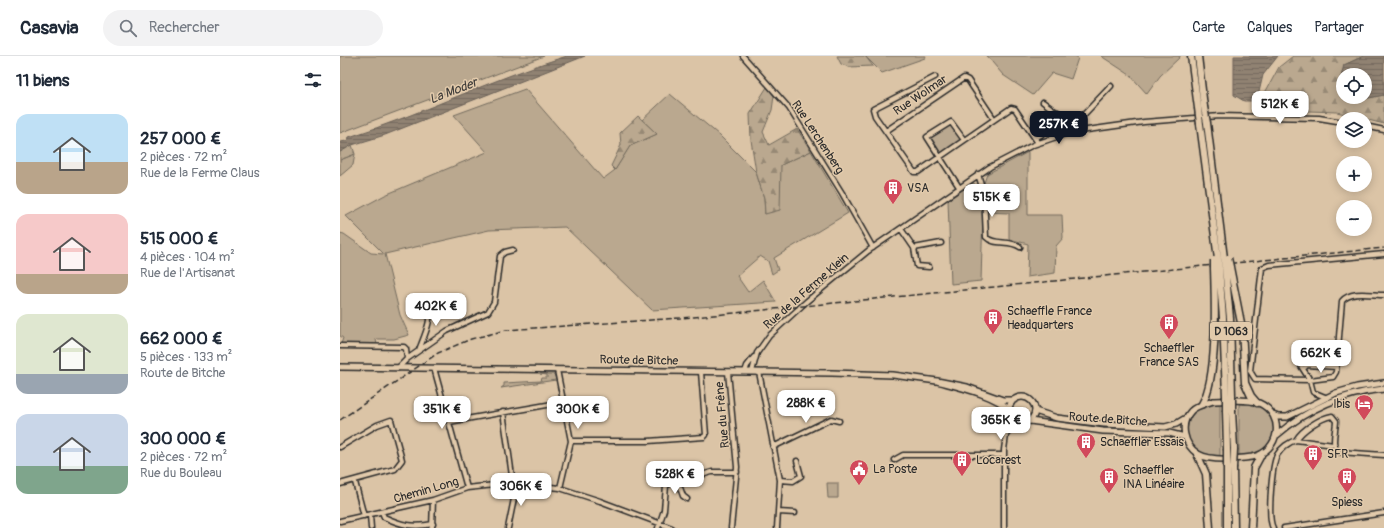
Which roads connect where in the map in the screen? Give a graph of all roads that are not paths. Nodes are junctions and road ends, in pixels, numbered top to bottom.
1 (743, 56) edge
2 (1191, 56) edge
3 (1198, 56) edge
4 (935, 77) dead end
5 (1111, 86) dead end
6 (1043, 102) dead end
7 (1201, 107) junction
8 (1058, 112) junction
9 (994, 119) junction
10 (1336, 121) edge
11 (1074, 125) junction
12 (1372, 127) edge
13 (1384, 130) edge
14 (886, 131) junction
15 (1071, 133) junction
16 (1035, 138) junction
17 (964, 140) junction
18 (1038, 142) junction
19 (939, 158) junction
20 (978, 174) junction
21 (959, 187) junction
22 (901, 229) junction
23 (941, 243) dead end
24 (874, 246) junction
25 (1020, 247) dead end
26 (914, 248) junction
27 (513, 250) dead end
28 (1384, 254) edge
29 (1220, 256) junction
30 (929, 267) dead end
31 (1222, 268) junction
32 (1384, 295) edge
33 (428, 303) dead end
34 (340, 346) edge
35 (419, 350) junction
36 (757, 353) junction
37 (407, 359) junction
38 (340, 367) edge
39 (1336, 367) junction
40 (398, 368) junction
41 (434, 368) junction
42 (556, 370) junction
43 (702, 372) junction
44 (728, 372) junction
45 (745, 372) junction
46 (752, 372) junction
47 (759, 372) junction
48 (1310, 380) junction
49 (937, 381) junction
50 (1384, 382) edge
51 (1384, 389) edge
52 (1325, 398) junction
53 (1014, 400) junction
54 (564, 402) junction
55 (1257, 403) junction
56 (1202, 404) junction
57 (1009, 410) junction
58 (1035, 411) junction
59 (1229, 411) junction
60 (503, 412) junction
61 (1273, 415) junction
62 (1010, 416) junction
63 (1186, 418) junction
64 (840, 421) dead end
65 (1030, 421) junction
66 (449, 422) junction
67 (1020, 423) junction
68 (1006, 435) junction
69 (1277, 435) junction
70 (1185, 438) junction
71 (1296, 440) junction
72 (571, 441) junction
73 (1334, 445) junction
74 (773, 447) junction
75 (340, 448) edge
76 (1197, 454) junction
77 (1004, 455) junction
78 (1260, 455) junction
79 (1384, 455) edge
80 (894, 460) dead end
81 (797, 461) dead end
82 (1230, 468) junction
83 (736, 472) junction
84 (780, 480) junction
85 (355, 482) junction
86 (678, 482) junction
87 (340, 484) edge
88 (515, 484) junction
89 (467, 488) junction
90 (560, 488) junction
91 (687, 499) dead end
92 (433, 500) junction
93 (382, 512) junction
94 (779, 512) junction
95 (795, 513) dead end
96 (1384, 513) edge
97 (370, 515) junction
98 (364, 516) junction
99 (340, 521) edge
100 (433, 526) edge
101 (659, 526) edge
102 (400, 527) edge
103 (371, 528) edge
104 (508, 528) edge
105 (672, 528) edge
106 (731, 528) edge
107 (777, 528) edge
108 (1004, 528) edge
109 (1210, 528) edge
110 (1227, 528) edge
111 (1234, 528) edge
112 (1251, 528) edge
113 (1273, 528) edge
114 (1284, 528) edge

1 - 24 street, Rue Lerchenberg
2 - 7 highway, D 1063
3 - 7 highway, D 1063
4 - 14 street
5 - 11 street
6 - 8 street
7 - 29 highway, D 1063, bridge
8 - 11 street
8 - 16 street
9 - 14 street, Rue Wolmar
9 - 16 street
9 - 17 street
10 - 15 street, Rue de la Ferme Klein
11 - 15 street
12 - 13 street
14 - 19 street
15 - 18 street, Rue de la Ferme Klein
16 - 18 street
17 - 19 street
17 - 19 street
18 - 20 street, Rue de la Ferme Klein
19 - 21 street
20 - 21 street, Rue de la Ferme Klein
20 - 25 street
21 - 22 street, Rue de la Ferme Klein
22 - 24 street, Rue de la Ferme Klein
22 - 26 street
23 - 26 street
24 - 36 street, Rue de la Ferme Klein
26 - 30 street
27 - 35 street
28 - 48 street
29 - 31 highway, D 1063, bridge
29 - 31 highway, bridge
31 - 55 highway
31 - 56 highway
31 - 59 highway, D 1063, bridge
32 - 39 street
33 - 35 street
34 - 37 street
35 - 37 street
36 - 45 street, Rue de la Ferme Klein
36 - 46 street, Rue de la Ferme Klein
37 - 40 street
38 - 40 main road, Route de Bitche
39 - 48 street
39 - 48 street
40 - 41 main road, Route de Bitche
41 - 42 main road, Route de Bitche
41 - 66 street
42 - 43 main road, Route de Bitche
42 - 54 street
43 - 44 main road, Route de Bitche
43 - 72 street
44 - 45 main road, Route de Bitche
44 - 83 street, Rue du Frêne
45 - 46 main road, Route de Bitche
46 - 47 main road, Route de Bitche
47 - 49 main road, Route de Bitche
47 - 74 street
48 - 52 street
49 - 53 main road, Route de Bitche
49 - 57 main road, Route de Bitche
50 - 52 main road
51 - 69 main road
52 - 61 main road
53 - 57 main road
53 - 58 main road
54 - 60 street
54 - 72 street
55 - 56 main road
55 - 61 main road
56 - 63 main road
57 - 62 main road
58 - 63 main road, Route de Bitche
58 - 65 main road
59 - 82 highway, D 1063, bridge
59 - 82 highway, D 1063, bridge
60 - 66 street
60 - 88 street
61 - 69 main road
62 - 67 main road
62 - 68 street
63 - 70 main road
64 - 74 street
65 - 67 main road
65 - 70 main road, Route de Bitche
66 - 89 street
67 - 68 street
68 - 77 street
69 - 78 main road
70 - 76 main road
71 - 73 street
71 - 73 street
71 - 113 street
72 - 90 street
73 - 79 street
74 - 84 street
75 - 85 street
76 - 78 main road
76 - 109 highway
77 - 80 street
77 - 108 street
78 - 112 highway
81 - 84 street
82 - 110 highway, D 1063
82 - 111 highway, D 1063
83 - 86 street
83 - 106 street, Rue du Frêne
84 - 94 street
85 - 87 street
85 - 98 street
86 - 91 street
86 - 101 street
88 - 89 street, Chemin Long
88 - 90 street, Chemin Long
88 - 104 street
89 - 92 street, Chemin Long
90 - 101 street, Chemin Long
92 - 93 street, Chemin Long
92 - 100 street
93 - 97 street, Chemin Long
93 - 102 street
94 - 95 street
94 - 107 street
96 - 114 street
97 - 98 street, Chemin Long
97 - 103 street
98 - 99 street, Chemin Long
100 - 102 street
101 - 105 street, Chemin Long

